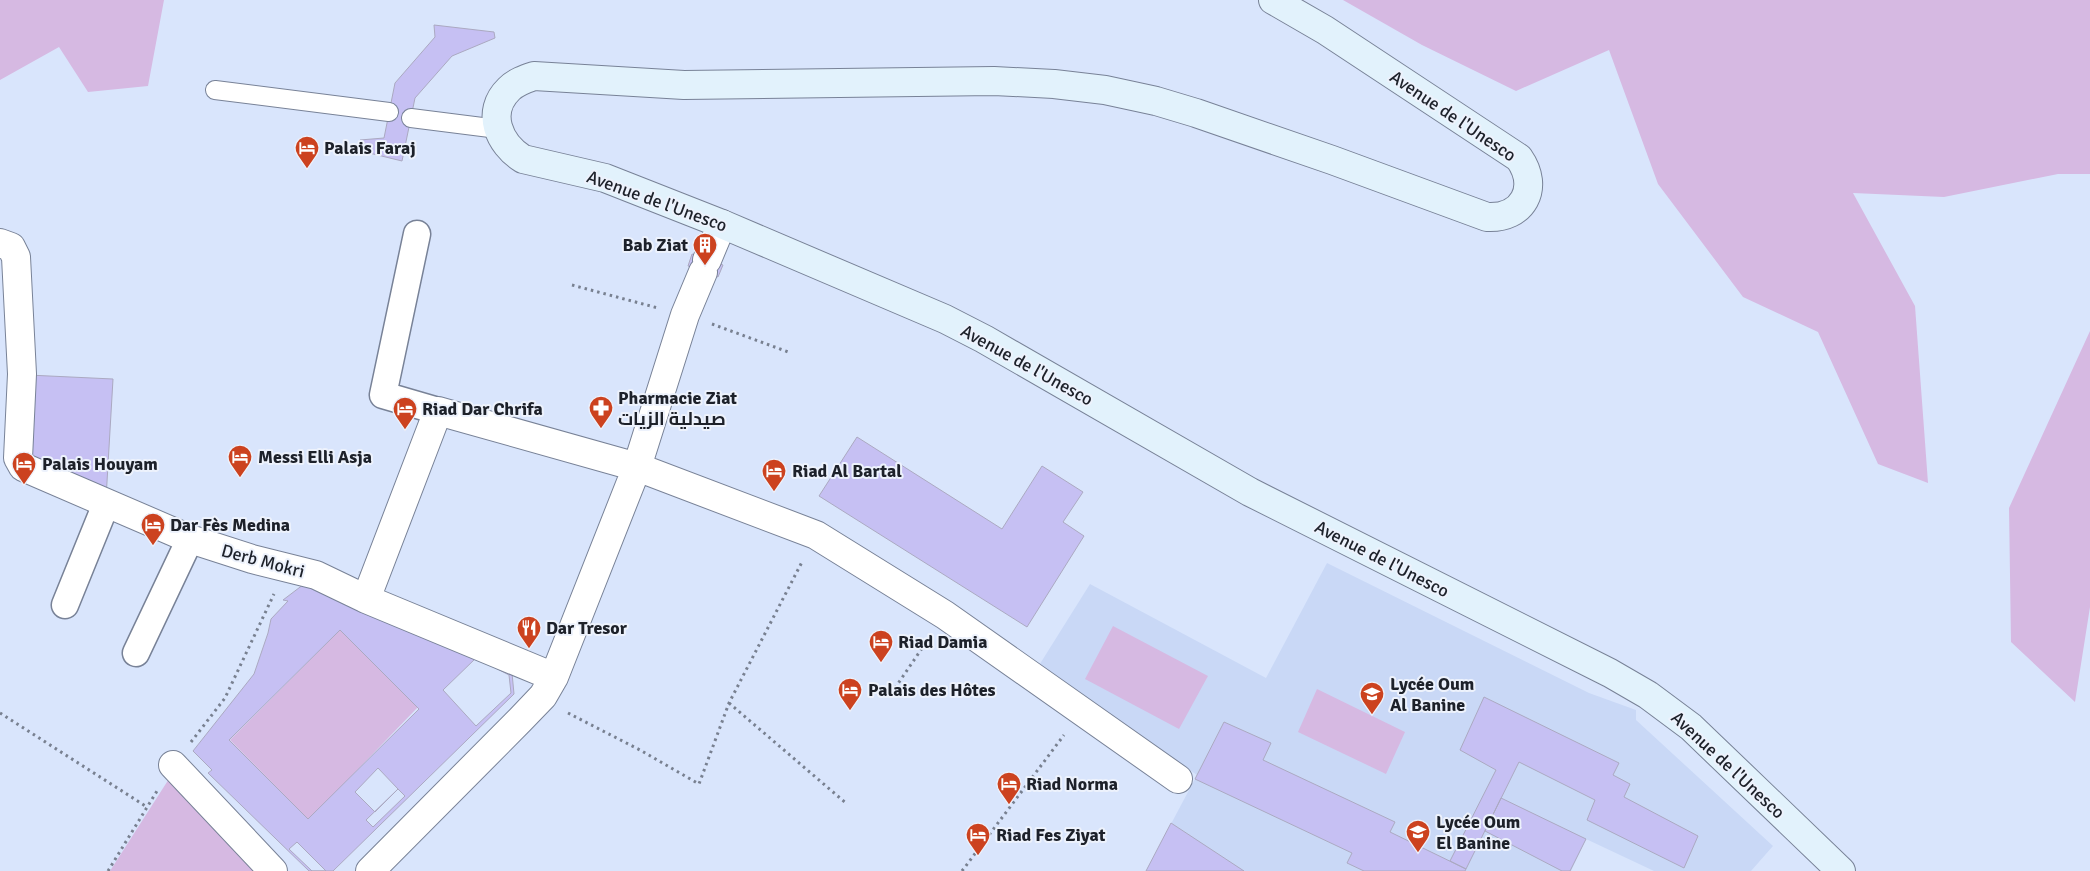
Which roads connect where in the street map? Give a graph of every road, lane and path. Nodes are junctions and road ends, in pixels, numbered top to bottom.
1 (1272, 0) edge
2 (215, 90) dead end
3 (389, 112) dead end
4 (412, 118) dead end
5 (498, 129) junction
6 (722, 224) junction
7 (417, 234) dead end
8 (0, 243) edge
9 (438, 411) junction
10 (637, 467) junction
11 (106, 504) junction
12 (816, 535) junction
13 (190, 539) junction
14 (286, 568) junction
15 (366, 599) junction
16 (65, 605) dead end
17 (945, 615) junction
18 (136, 653) dead end
19 (548, 686) junction
20 (895, 688) dead end
21 (730, 702) junction
22 (1082, 711) junction
23 (0, 713) edge
24 (173, 765) junction
25 (1178, 779) dead end
26 (847, 804) dead end
27 (147, 807) junction
28 (108, 871) edge
29 (273, 871) edge
30 (370, 871) edge
31 (962, 871) edge
32 (1841, 871) edge

1 - 5 main road, Avenue de l'Unesco
2 - 3 lane
4 - 5 lane
5 - 6 main road, Avenue de l'Unesco
6 - 10 street
6 - 32 main road, Avenue de l'Unesco
7 - 9 street
8 - 11 street, Derb Mokri
9 - 10 street
9 - 15 street
10 - 12 street
10 - 19 street
11 - 13 street, Derb Mokri
11 - 16 street
12 - 17 street
12 - 21 path
13 - 14 street, Derb Mokri
13 - 18 street
14 - 15 street, Derb Mokri
14 - 24 path
15 - 19 street, Derb Mokri
17 - 20 path
17 - 22 street
19 - 21 path
19 - 30 street
21 - 26 path
22 - 25 street
22 - 31 path
23 - 27 path
24 - 27 path
24 - 29 street
27 - 28 path

